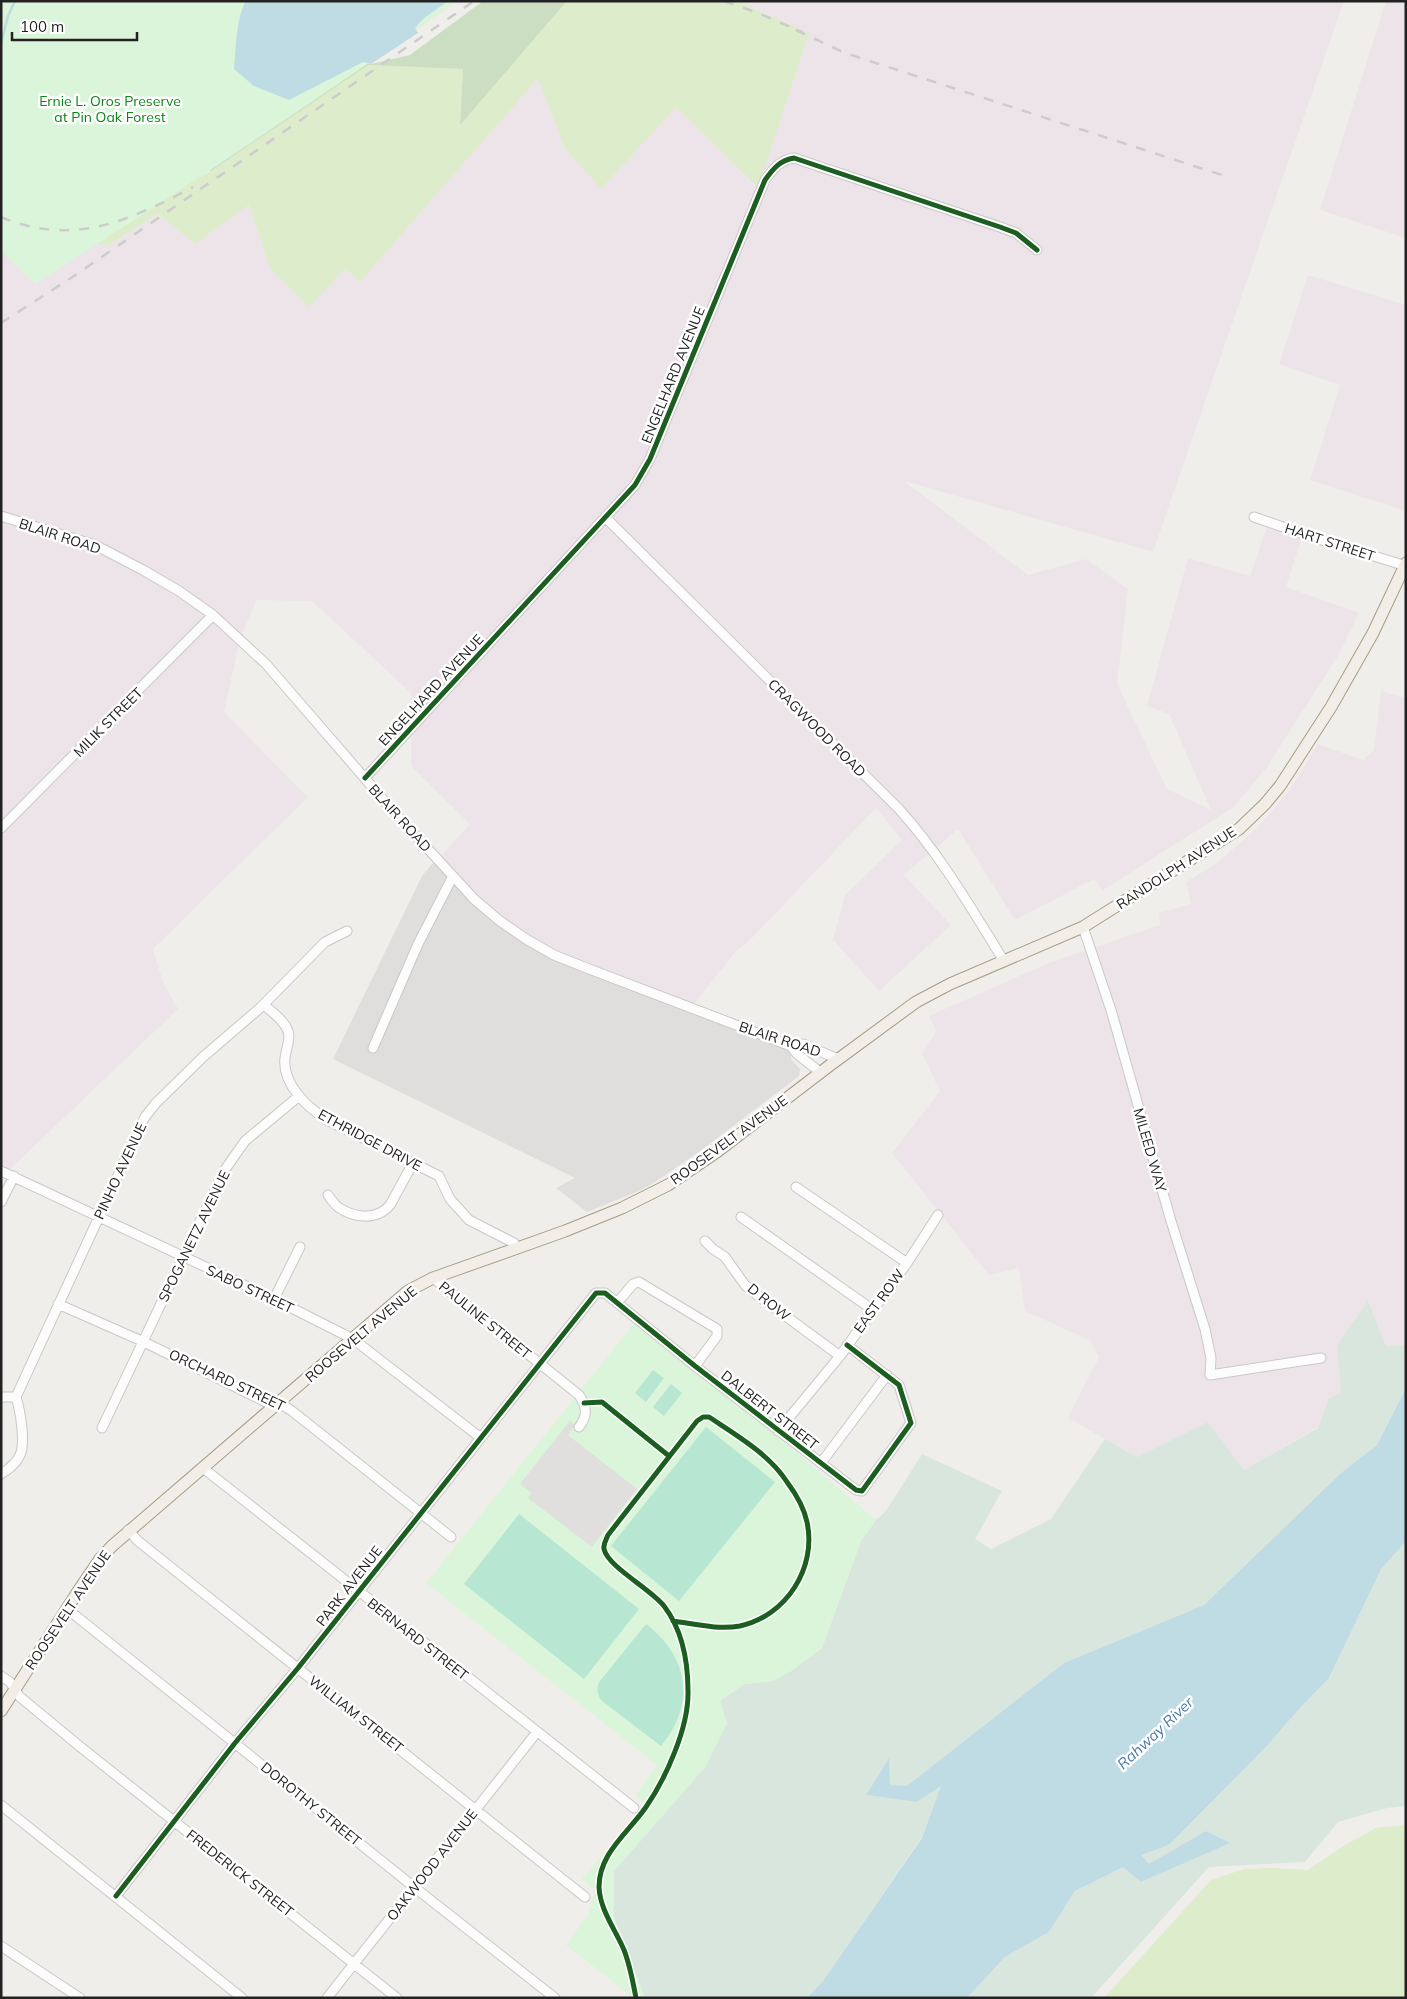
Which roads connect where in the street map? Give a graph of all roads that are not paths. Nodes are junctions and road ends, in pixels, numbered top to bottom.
1 (1036, 250) dead end
2 (1, 516) edge
3 (605, 517) junction
4 (1254, 517) dead end
5 (1405, 565) edge
6 (213, 615) junction
7 (365, 778) junction
8 (1, 828) edge
9 (453, 876) junction
10 (1083, 927) junction
11 (347, 931) dead end
12 (1004, 961) junction
13 (264, 1005) junction
14 (791, 1046) junction
15 (373, 1048) dead end
16 (838, 1059) junction
17 (820, 1072) junction
18 (299, 1096) junction
19 (413, 1163) junction
20 (1, 1171) edge
21 (14, 1176) junction
22 (796, 1188) dead end
23 (328, 1195) dead end
24 (1, 1202) edge
25 (938, 1215) dead end
26 (99, 1217) junction
27 (742, 1217) dead end
28 (705, 1241) dead end
29 (300, 1246) dead end
30 (517, 1249) junction
31 (183, 1258) junction
32 (907, 1263) junction
33 (433, 1278) junction
34 (600, 1292) joint
35 (274, 1299) junction
36 (618, 1303) junction
37 (58, 1304) junction
38 (873, 1310) junction
39 (353, 1339) junction
40 (144, 1342) junction
41 (847, 1345) junction
42 (840, 1356) junction
43 (1321, 1358) dead end
44 (539, 1363) junction
45 (695, 1366) junction
46 (887, 1376) junction
47 (1, 1396) edge
48 (16, 1397) junction
49 (277, 1405) junction
50 (579, 1427) dead end
51 (102, 1428) dead end
52 (778, 1431) junction
53 (481, 1438) junction
54 (821, 1463) junction
55 (203, 1468) junction
56 (1, 1474) edge
57 (421, 1513) junction
58 (128, 1530) junction
59 (451, 1537) dead end
60 (358, 1592) junction
61 (66, 1610) junction
62 (298, 1668) junction
63 (1, 1676) edge
64 (14, 1690) junction
65 (1, 1711) edge
66 (537, 1732) junction
67 (235, 1743) junction
68 (1, 1805) edge
69 (476, 1808) junction
70 (634, 1808) dead end
71 (174, 1821) junction
72 (414, 1887) junction
73 (116, 1896) junction
74 (585, 1897) dead end
75 (1, 1946) edge
76 (354, 1964) junction
77 (80, 1998) edge
78 (242, 1998) edge
79 (327, 1998) edge
80 (397, 1998) edge
81 (555, 1998) edge

1 - 3 street, ENGELHARD AVENUE
2 - 6 street, BLAIR ROAD
3 - 7 street, ENGELHARD AVENUE
3 - 12 street, CRAGWOOD ROAD
4 - 5 street, HART STREET
5 - 10 main road, RANDOLPH AVENUE
6 - 7 street, BLAIR ROAD
6 - 8 street, MILIK STREET
7 - 9 street, BLAIR ROAD
9 - 14 street, BLAIR ROAD
9 - 15 street
10 - 12 main road, RANDOLPH AVENUE
10 - 43 street, MILEED WAY
11 - 13 street, PINHO AVENUE
12 - 16 main road, RANDOLPH AVENUE
13 - 18 street, ETHRIDGE DRIVE
13 - 26 street, PINHO AVENUE
14 - 16 street, BLAIR ROAD
14 - 17 street
16 - 17 main road, ROOSEVELT AVENUE
17 - 30 main road, ROOSEVELT AVENUE
18 - 19 street, ETHRIDGE DRIVE
18 - 31 street, SPOGANETZ AVENUE
19 - 23 street
19 - 30 street, ETHRIDGE DRIVE
20 - 21 street, SABO STREET
21 - 24 street
21 - 26 street, SABO STREET
22 - 32 street
25 - 32 street, EAST ROW
26 - 31 street, SABO STREET
26 - 37 street, PINHO AVENUE
27 - 38 street
28 - 42 street, D ROW
29 - 35 street
30 - 33 main road, ROOSEVELT AVENUE
31 - 35 street, SABO STREET
31 - 40 street, SPOGANETZ AVENUE
32 - 38 street, EAST ROW
33 - 39 main road, ROOSEVELT AVENUE
33 - 44 street, PAULINE STREET
34 - 36 street, DALBERT STREET
34 - 44 street, PARK AVENUE
35 - 39 street, SABO STREET
36 - 45 street, DALBERT STREET
36 - 45 street
37 - 40 street, ORCHARD STREET
37 - 48 street, PINHO AVENUE
38 - 41 street, EAST ROW
39 - 49 main road, ROOSEVELT AVENUE
39 - 53 street, SABO STREET
40 - 49 street, ORCHARD STREET
40 - 51 street, SPOGANETZ AVENUE
41 - 42 street, EAST ROW
41 - 46 street
42 - 52 street, EAST ROW
44 - 50 street, PAULINE STREET
44 - 53 street, PARK AVENUE
45 - 52 street, DALBERT STREET
46 - 54 street
46 - 54 street, DALBERT STREET
47 - 48 street
48 - 56 street
49 - 55 main road, ROOSEVELT AVENUE
49 - 57 street, ORCHARD STREET
52 - 54 street, DALBERT STREET
53 - 57 street, PARK AVENUE
55 - 58 main road, ROOSEVELT AVENUE
55 - 60 street, BERNARD STREET
57 - 59 street, ORCHARD STREET
57 - 60 street, PARK AVENUE
58 - 61 main road, ROOSEVELT AVENUE
58 - 62 street, WILLIAM STREET
60 - 62 street, PARK AVENUE
60 - 66 street, BERNARD STREET
61 - 64 main road, ROOSEVELT AVENUE
61 - 67 street, DOROTHY STREET
62 - 67 street, PARK AVENUE
62 - 69 street, WILLIAM STREET
63 - 64 street, FREDERICK STREET
64 - 65 main road, ROOSEVELT AVENUE
64 - 71 street, FREDERICK STREET
66 - 69 street, OAKWOOD AVENUE
66 - 70 street, BERNARD STREET
67 - 71 street, PARK AVENUE
67 - 72 street, DOROTHY STREET
68 - 73 street
69 - 72 street, OAKWOOD AVENUE
69 - 74 street, WILLIAM STREET
71 - 73 street, PARK AVENUE
71 - 76 street, FREDERICK STREET
72 - 76 street, OAKWOOD AVENUE
72 - 81 street, DOROTHY STREET
73 - 78 street
75 - 77 street
76 - 79 street, OAKWOOD AVENUE
76 - 80 street, FREDERICK STREET

